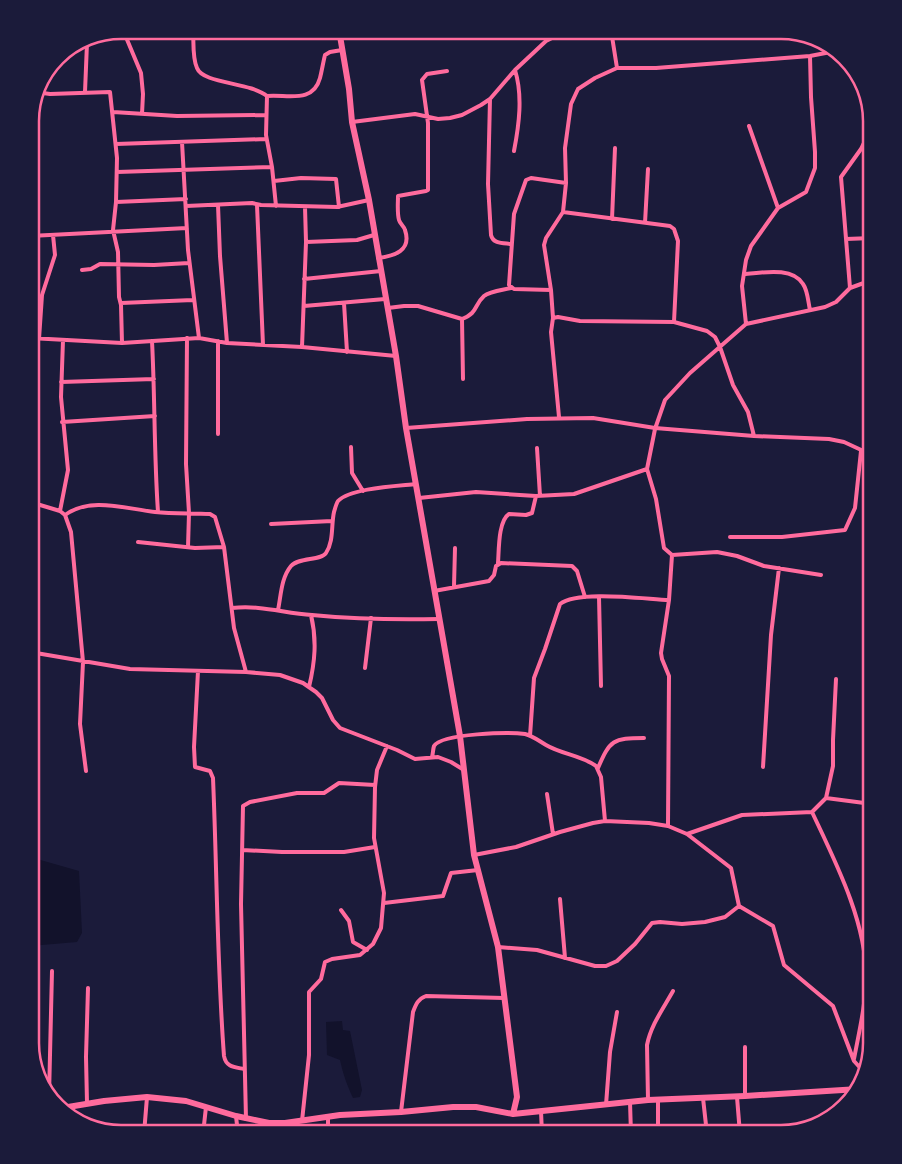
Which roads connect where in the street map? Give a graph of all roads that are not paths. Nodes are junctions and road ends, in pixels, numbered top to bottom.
1 (127, 39) edge
2 (194, 39) edge
3 (340, 39) edge
4 (549, 39) edge
5 (612, 39) edge
6 (87, 47) edge
7 (342, 50) junction
8 (826, 53) edge
9 (810, 56) junction
10 (617, 68) junction
11 (515, 70) junction
12 (447, 71) dead end
13 (85, 92) junction
14 (44, 93) edge
15 (267, 96) junction
16 (490, 98) junction
17 (113, 112) junction
18 (142, 114) junction
19 (266, 115) junction
20 (427, 116) junction
21 (352, 122) junction
22 (748, 126) dead end
23 (266, 139) junction
24 (182, 142) junction
25 (116, 144) junction
26 (863, 145) edge
27 (616, 148) dead end
28 (514, 150) dead end
29 (272, 167) junction
30 (648, 169) dead end
31 (183, 171) junction
32 (117, 172) junction
33 (274, 181) junction
34 (566, 183) junction
35 (186, 199) junction
36 (368, 200) junction
37 (116, 202) junction
38 (218, 205) junction
39 (257, 205) junction
40 (186, 206) junction
41 (276, 206) junction
42 (305, 207) junction
43 (339, 207) junction
44 (778, 208) junction
45 (563, 212) junction
46 (612, 219) junction
47 (645, 223) junction
48 (187, 228) junction
49 (113, 232) junction
50 (53, 235) junction
51 (374, 235) junction
52 (39, 236) edge
53 (863, 238) edge
54 (846, 239) junction
55 (306, 242) junction
56 (511, 244) junction
57 (378, 258) junction
58 (189, 263) junction
59 (118, 264) junction
60 (82, 270) dead end
61 (381, 271) junction
62 (744, 274) junction
63 (304, 279) junction
64 (863, 283) edge
65 (511, 288) junction
66 (850, 288) junction
67 (551, 290) junction
68 (194, 300) junction
69 (385, 300) junction
70 (121, 303) junction
71 (344, 303) junction
72 (304, 306) junction
73 (387, 308) junction
74 (810, 310) junction
75 (553, 318) junction
76 (462, 319) junction
77 (674, 322) junction
78 (746, 324) junction
79 (187, 338) junction
80 (199, 338) junction
81 (39, 339) joint
82 (63, 340) junction
83 (152, 341) junction
84 (122, 342) junction
85 (218, 342) junction
86 (227, 344) junction
87 (263, 345) junction
88 (302, 347) junction
89 (720, 347) junction
90 (347, 352) junction
91 (396, 356) junction
92 (154, 379) junction
93 (463, 379) dead end
94 (61, 382) junction
95 (155, 416) junction
96 (559, 417) junction
97 (62, 422) junction
98 (406, 428) junction
99 (655, 428) junction
100 (218, 434) dead end
101 (754, 436) junction
102 (351, 447) dead end
103 (537, 448) dead end
104 (861, 451) joint
105 (647, 470) junction
106 (416, 484) junction
107 (363, 491) junction
108 (538, 496) junction
109 (419, 498) junction
110 (39, 505) edge
111 (60, 511) junction
112 (158, 512) junction
113 (189, 513) junction
114 (65, 515) junction
115 (332, 521) junction
116 (271, 524) dead end
117 (730, 537) dead end
118 (138, 542) dead end
119 (188, 547) junction
120 (224, 547) junction
121 (455, 548) dead end
122 (672, 555) junction
123 (498, 563) junction
124 (779, 568) junction
125 (821, 575) dead end
126 (454, 586) junction
127 (434, 591) junction
128 (585, 597) junction
129 (598, 597) junction
130 (668, 600) junction
131 (232, 608) junction
132 (278, 610) junction
133 (312, 615) junction
134 (371, 618) junction
135 (439, 620) junction
136 (39, 654) edge
137 (83, 662) junction
138 (365, 668) dead end
139 (198, 671) junction
140 (246, 672) junction
141 (836, 679) dead end
142 (601, 686) dead end
143 (309, 687) junction
144 (460, 736) junction
145 (530, 736) junction
146 (644, 738) dead end
147 (387, 746) junction
148 (432, 757) junction
149 (763, 767) dead end
150 (598, 768) junction
151 (86, 771) dead end
152 (466, 771) junction
153 (375, 785) junction
154 (547, 794) dead end
155 (826, 798) junction
156 (863, 803) edge
157 (812, 812) junction
158 (605, 821) junction
159 (668, 826) junction
160 (553, 834) junction
161 (687, 834) junction
162 (375, 847) junction
163 (242, 850) junction
164 (474, 855) junction
165 (478, 870) junction
166 (560, 899) dead end
167 (384, 903) junction
168 (739, 906) junction
169 (341, 910) dead end
170 (498, 947) junction
171 (367, 950) junction
172 (863, 952) edge
173 (564, 958) junction
174 (52, 971) dead end
175 (88, 988) dead end
176 (673, 991) dead end
177 (504, 998) junction
178 (863, 1005) edge
179 (617, 1012) dead end
180 (745, 1047) dead end
181 (854, 1061) junction
182 (859, 1067) edge
183 (244, 1069) junction
184 (49, 1083) edge
185 (848, 1090) edge
186 (745, 1096) junction
187 (146, 1097) junction
188 (737, 1097) junction
189 (703, 1098) junction
190 (648, 1100) junction
191 (658, 1100) junction
192 (630, 1102) junction
193 (87, 1103) junction
194 (606, 1105) junction
195 (69, 1107) edge
196 (206, 1107) junction
197 (541, 1111) junction
198 (401, 1112) junction
199 (514, 1114) junction
200 (236, 1116) junction
201 (328, 1117) junction
202 (246, 1118) junction
203 (302, 1121) junction
204 (144, 1125) edge
205 (204, 1125) edge
206 (237, 1125) edge
207 (328, 1125) edge
208 (542, 1125) edge
209 (631, 1125) edge
210 (658, 1125) edge
211 (706, 1125) edge
212 (739, 1125) edge

1 - 18 street
2 - 15 street
3 - 7 main road
4 - 11 street
5 - 10 street
6 - 13 street
7 - 15 street
7 - 21 main road
8 - 9 street
9 - 10 street
9 - 44 street
10 - 34 street
11 - 16 street
11 - 28 street
12 - 20 street
13 - 14 street
13 - 17 street
15 - 19 street
16 - 20 street
16 - 56 street
17 - 18 street
17 - 25 street
18 - 19 street
19 - 23 street
20 - 21 street
20 - 57 street
21 - 36 main road
22 - 44 street
23 - 24 street
23 - 29 street
24 - 25 street
24 - 31 street
25 - 32 street
26 - 54 street
27 - 46 street
29 - 31 street
29 - 33 street
30 - 47 street
31 - 32 street
31 - 35 street
32 - 37 street
33 - 41 street
33 - 43 street
34 - 45 street
34 - 56 street
35 - 37 street
35 - 40 street
36 - 43 street
36 - 51 main road
37 - 49 street
38 - 39 street
38 - 40 street
38 - 86 street
39 - 41 street
39 - 87 street
40 - 48 street
41 - 42 street
42 - 43 street
42 - 55 street
44 - 62 street
45 - 46 street
45 - 67 street
46 - 47 street
47 - 77 street
48 - 49 street
48 - 58 street
49 - 50 street
49 - 59 street
50 - 52 street
50 - 81 street
51 - 55 street
51 - 57 main road
53 - 54 street
54 - 66 street
55 - 63 street
56 - 65 street
57 - 61 main road
58 - 59 street
58 - 68 street
59 - 60 street
59 - 70 street
61 - 63 street
61 - 69 main road
62 - 74 street
62 - 78 street
63 - 72 street
64 - 66 street
65 - 67 street
65 - 76 street
66 - 74 street
67 - 75 street
68 - 70 street
68 - 80 street
69 - 71 street
69 - 73 main road
70 - 84 street
71 - 72 street
71 - 90 street
72 - 88 street
73 - 76 street
73 - 91 main road
74 - 78 street
75 - 77 street
75 - 96 street
76 - 93 street
77 - 89 street
78 - 89 street
79 - 80 street
79 - 83 street
79 - 113 street
80 - 85 street
81 - 82 street
82 - 84 street
82 - 94 street
83 - 84 street
83 - 92 street
85 - 86 street
85 - 100 street
86 - 87 street
87 - 88 street
88 - 90 street
89 - 99 street
89 - 101 street
90 - 91 street
91 - 98 main road
92 - 94 street
92 - 95 street
94 - 97 street
95 - 97 street
95 - 112 street
96 - 98 street
96 - 99 street
97 - 111 street
98 - 106 main road
99 - 101 street
99 - 105 street
101 - 104 street
102 - 107 street
103 - 108 street
104 - 117 street
105 - 108 street
105 - 122 street
106 - 107 street
106 - 109 main road
107 - 115 street
108 - 109 street
108 - 123 street
109 - 127 main road
110 - 111 street
111 - 114 street
112 - 113 street
112 - 114 street
113 - 119 street
113 - 120 street
114 - 137 street
115 - 116 street
115 - 132 street
118 - 119 street
119 - 120 street
120 - 131 street
121 - 126 street
122 - 124 street
122 - 130 street
123 - 126 street
123 - 128 street
124 - 125 street
124 - 149 street
126 - 127 street
127 - 135 main road
128 - 129 street
128 - 145 street
129 - 130 street
129 - 142 street
130 - 159 street
131 - 132 street
131 - 140 street
132 - 133 street
133 - 134 street
133 - 143 street
134 - 135 street
134 - 138 street
135 - 144 main road
136 - 137 street
137 - 139 street
137 - 151 street
139 - 140 street
139 - 183 street
140 - 143 street
141 - 155 street
143 - 147 street
144 - 145 street
144 - 148 street
144 - 152 main road
145 - 150 street
146 - 150 street
147 - 148 street
147 - 153 street
148 - 152 street
150 - 158 street
152 - 164 main road
153 - 162 street
153 - 163 street
154 - 160 street
155 - 156 street
155 - 157 street
157 - 161 street
157 - 172 street
158 - 159 street
158 - 160 street
159 - 161 street
160 - 164 street
161 - 168 street
162 - 163 street
162 - 167 street
163 - 183 street
164 - 165 main road
165 - 167 street
165 - 170 main road
166 - 173 street
167 - 171 street
168 - 173 street
168 - 181 street
169 - 171 street
170 - 173 street
170 - 177 main road
171 - 203 street
174 - 184 street
175 - 193 street
176 - 190 street
177 - 198 street
177 - 199 main road
178 - 181 street
179 - 194 street
180 - 186 street
181 - 182 street
183 - 202 street
185 - 186 main road
186 - 188 main road
187 - 193 main road
187 - 196 main road
187 - 204 street
188 - 189 main road
188 - 212 street
189 - 191 main road
189 - 211 street
190 - 191 main road
190 - 192 main road
191 - 210 street
192 - 194 main road
192 - 209 street
193 - 195 main road
194 - 197 main road
196 - 200 main road
196 - 205 street
197 - 199 main road
197 - 208 street
198 - 199 main road
198 - 201 main road
200 - 202 main road
200 - 206 street
201 - 203 main road
201 - 207 street
202 - 203 main road

